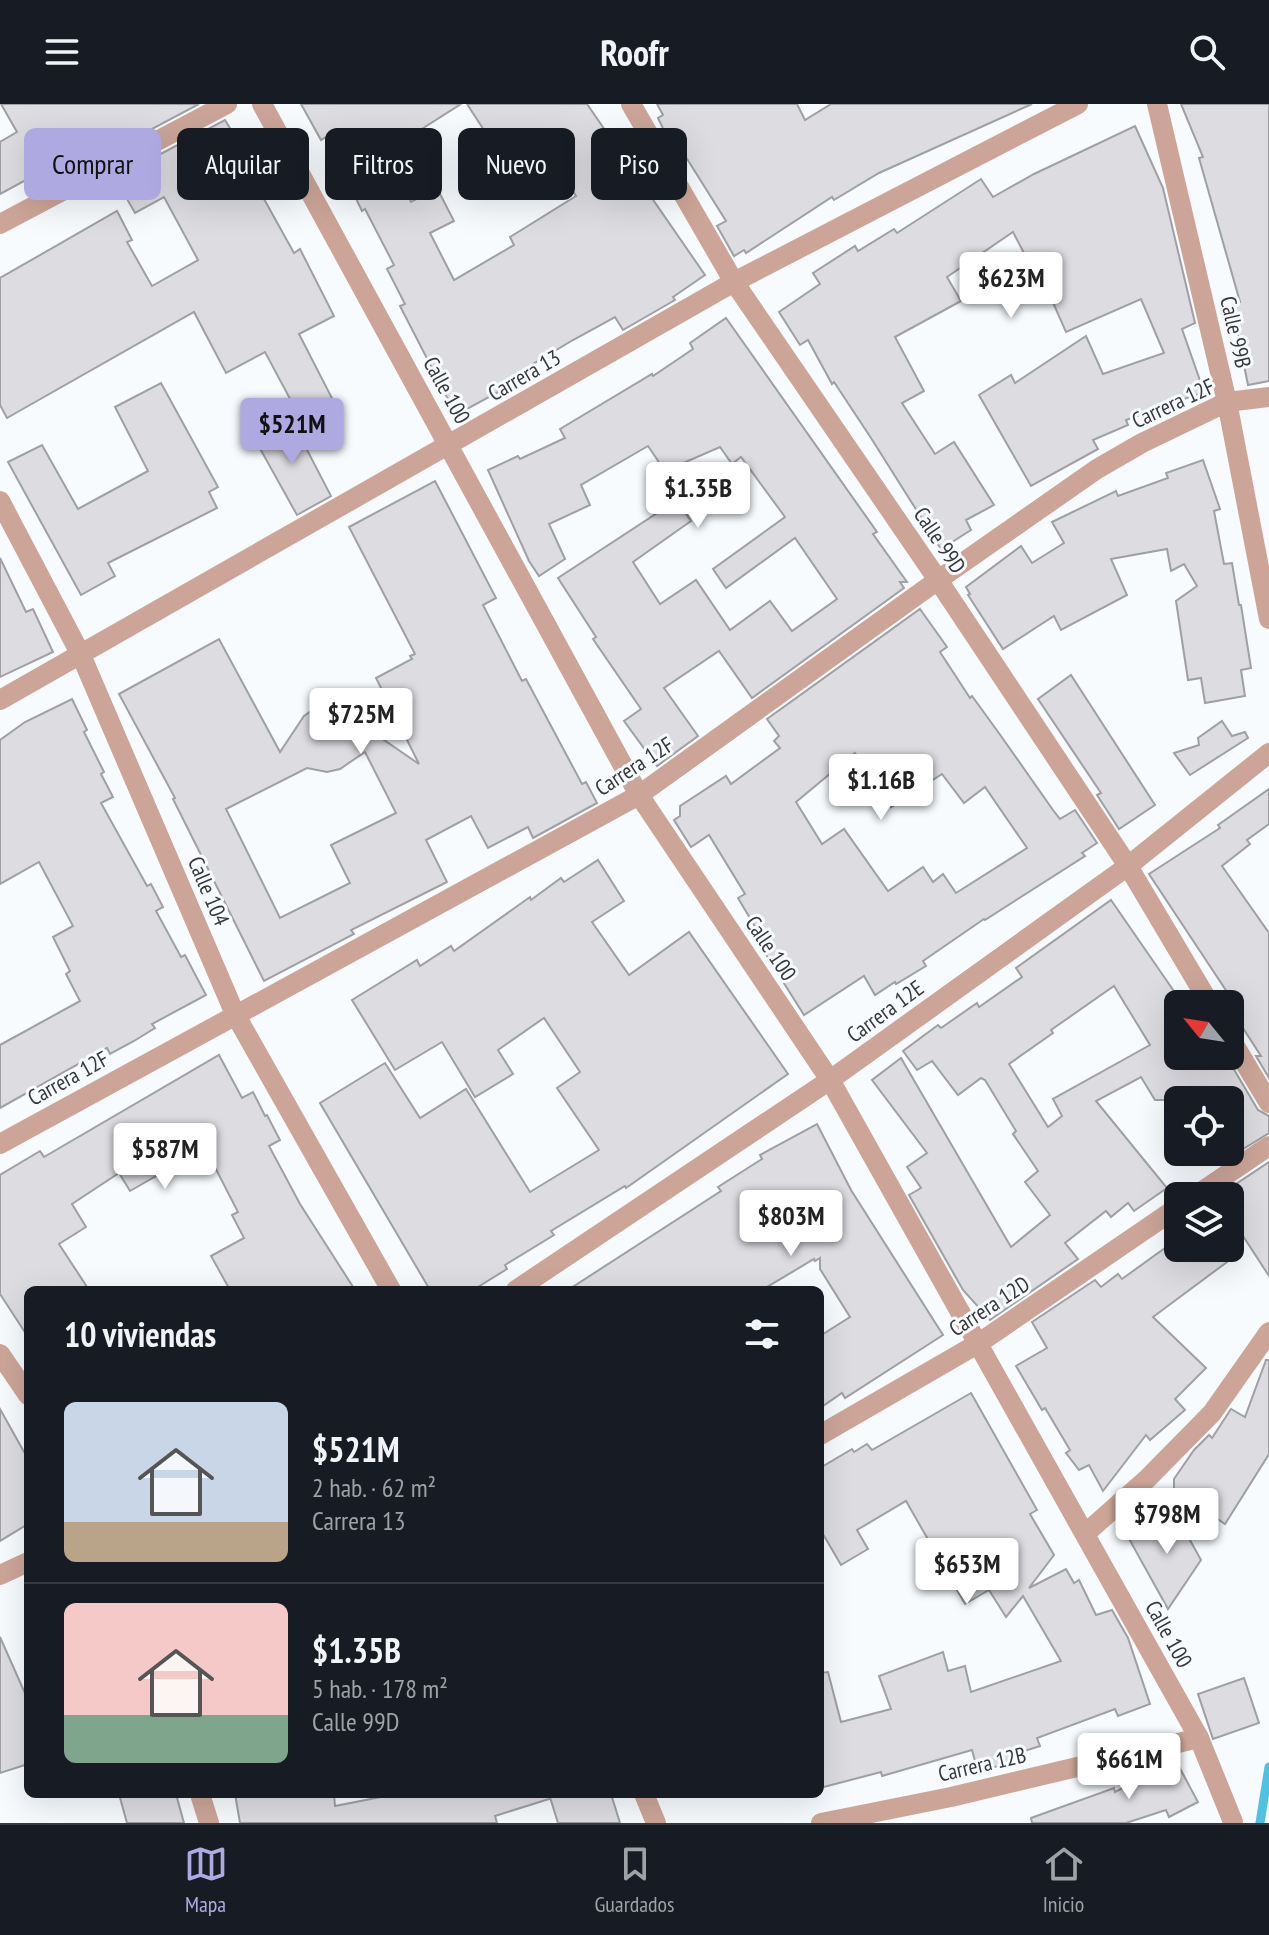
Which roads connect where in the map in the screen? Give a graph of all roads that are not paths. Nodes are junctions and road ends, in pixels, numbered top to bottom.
1 (227, 104) edge
2 (262, 104) edge
3 (631, 104) edge
4 (1078, 104) edge
5 (1157, 104) edge
6 (0, 224) edge
7 (734, 282) junction
8 (1269, 397) edge
9 (1227, 402) junction
10 (450, 445) junction
11 (0, 501) edge
12 (938, 580) junction
13 (1269, 619) edge
14 (81, 655) junction
15 (0, 700) edge
16 (1269, 753) edge
17 (639, 795) junction
18 (1128, 866) junction
19 (1202, 990) edge
20 (235, 1014) junction
21 (1244, 1061) edge
22 (830, 1080) junction
23 (1269, 1103) edge
24 (0, 1144) edge
25 (1269, 1146) edge
26 (1216, 1182) edge
27 (1164, 1217) edge
28 (389, 1286) edge
29 (522, 1286) edge
30 (1269, 1332) edge
31 (979, 1343) junction
32 (0, 1354) edge
33 (24, 1389) edge
34 (824, 1433) edge
35 (1086, 1533) junction
36 (24, 1564) edge
37 (0, 1575) edge
38 (1199, 1738) junction
39 (201, 1798) edge
40 (646, 1798) edge
41 (209, 1823) edge
42 (656, 1823) edge
43 (821, 1823) edge
44 (1234, 1823) edge

1 - 6 street
2 - 10 street, Calle 100
3 - 7 street, Calle 99D
4 - 7 street, Carrera 13
5 - 9 street, Calle 99B
7 - 10 street, Carrera 13
7 - 12 street, Calle 99D
8 - 9 street, Carrera 12F
9 - 12 street, Carrera 12F
9 - 13 street, Calle 99B
10 - 14 street, Carrera 13
10 - 17 street, Calle 100
11 - 14 street, Calle 104
12 - 17 street, Carrera 12F
12 - 18 street, Calle 99D
14 - 15 street, Carrera 13
14 - 20 street, Calle 104
16 - 18 street, Carrera 12E
17 - 20 street, Carrera 12F
17 - 22 street, Calle 100
18 - 19 street, Calle 99D
18 - 22 street, Carrera 12E
20 - 24 street, Carrera 12F
20 - 28 street, Calle 104
21 - 23 street
22 - 29 street, Carrera 12E
22 - 31 street, Calle 100
25 - 26 street
27 - 31 street, Carrera 12D
30 - 35 street
31 - 34 street, Carrera 12D
31 - 35 street, Calle 100
32 - 33 street
35 - 38 street, Calle 100
36 - 37 street
38 - 43 street, Carrera 12B
38 - 44 street, Calle 100
39 - 41 street
40 - 42 street

